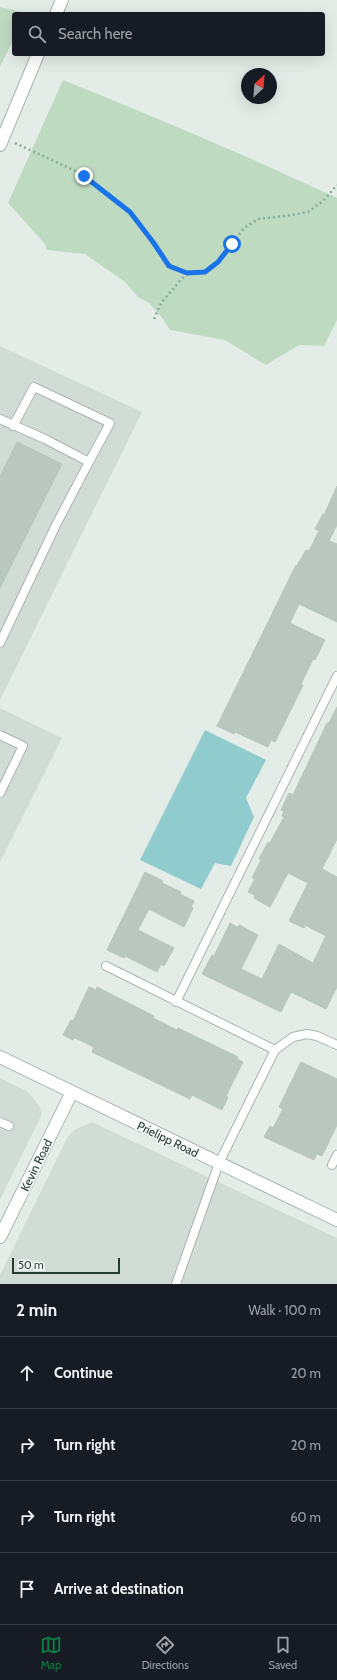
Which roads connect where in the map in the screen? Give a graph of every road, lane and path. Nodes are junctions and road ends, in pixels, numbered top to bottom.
1 (62, 0) edge
2 (57, 12) edge
3 (37, 56) edge
4 (2, 142) edge
5 (337, 185) edge
6 (187, 273) junction
7 (154, 319) dead end
8 (0, 419) edge
9 (14, 426) junction
10 (89, 462) junction
11 (0, 643) edge
12 (337, 676) edge
13 (0, 735) edge
14 (0, 793) edge
15 (106, 966) dead end
16 (176, 1002) junction
17 (337, 1045) edge
18 (275, 1050) junction
19 (0, 1057) edge
20 (72, 1092) junction
21 (0, 1122) edge
22 (9, 1126) dead end
23 (337, 1155) edge
24 (219, 1163) junction
25 (332, 1165) dead end
26 (337, 1220) edge
27 (0, 1237) edge
28 (176, 1284) edge

1 - 2 street
3 - 4 street
4 - 6 path
5 - 6 path
6 - 7 path
8 - 9 lane
9 - 10 lane
9 - 10 lane
10 - 11 lane
12 - 16 lane
13 - 14 lane
15 - 16 lane
16 - 18 lane
17 - 18 lane
18 - 24 lane
19 - 20 street, Prielipp Road
20 - 24 street, Prielipp Road
20 - 27 street, Kevin Road
21 - 22 lane
23 - 25 lane
24 - 26 street, Prielipp Road
24 - 28 lane

